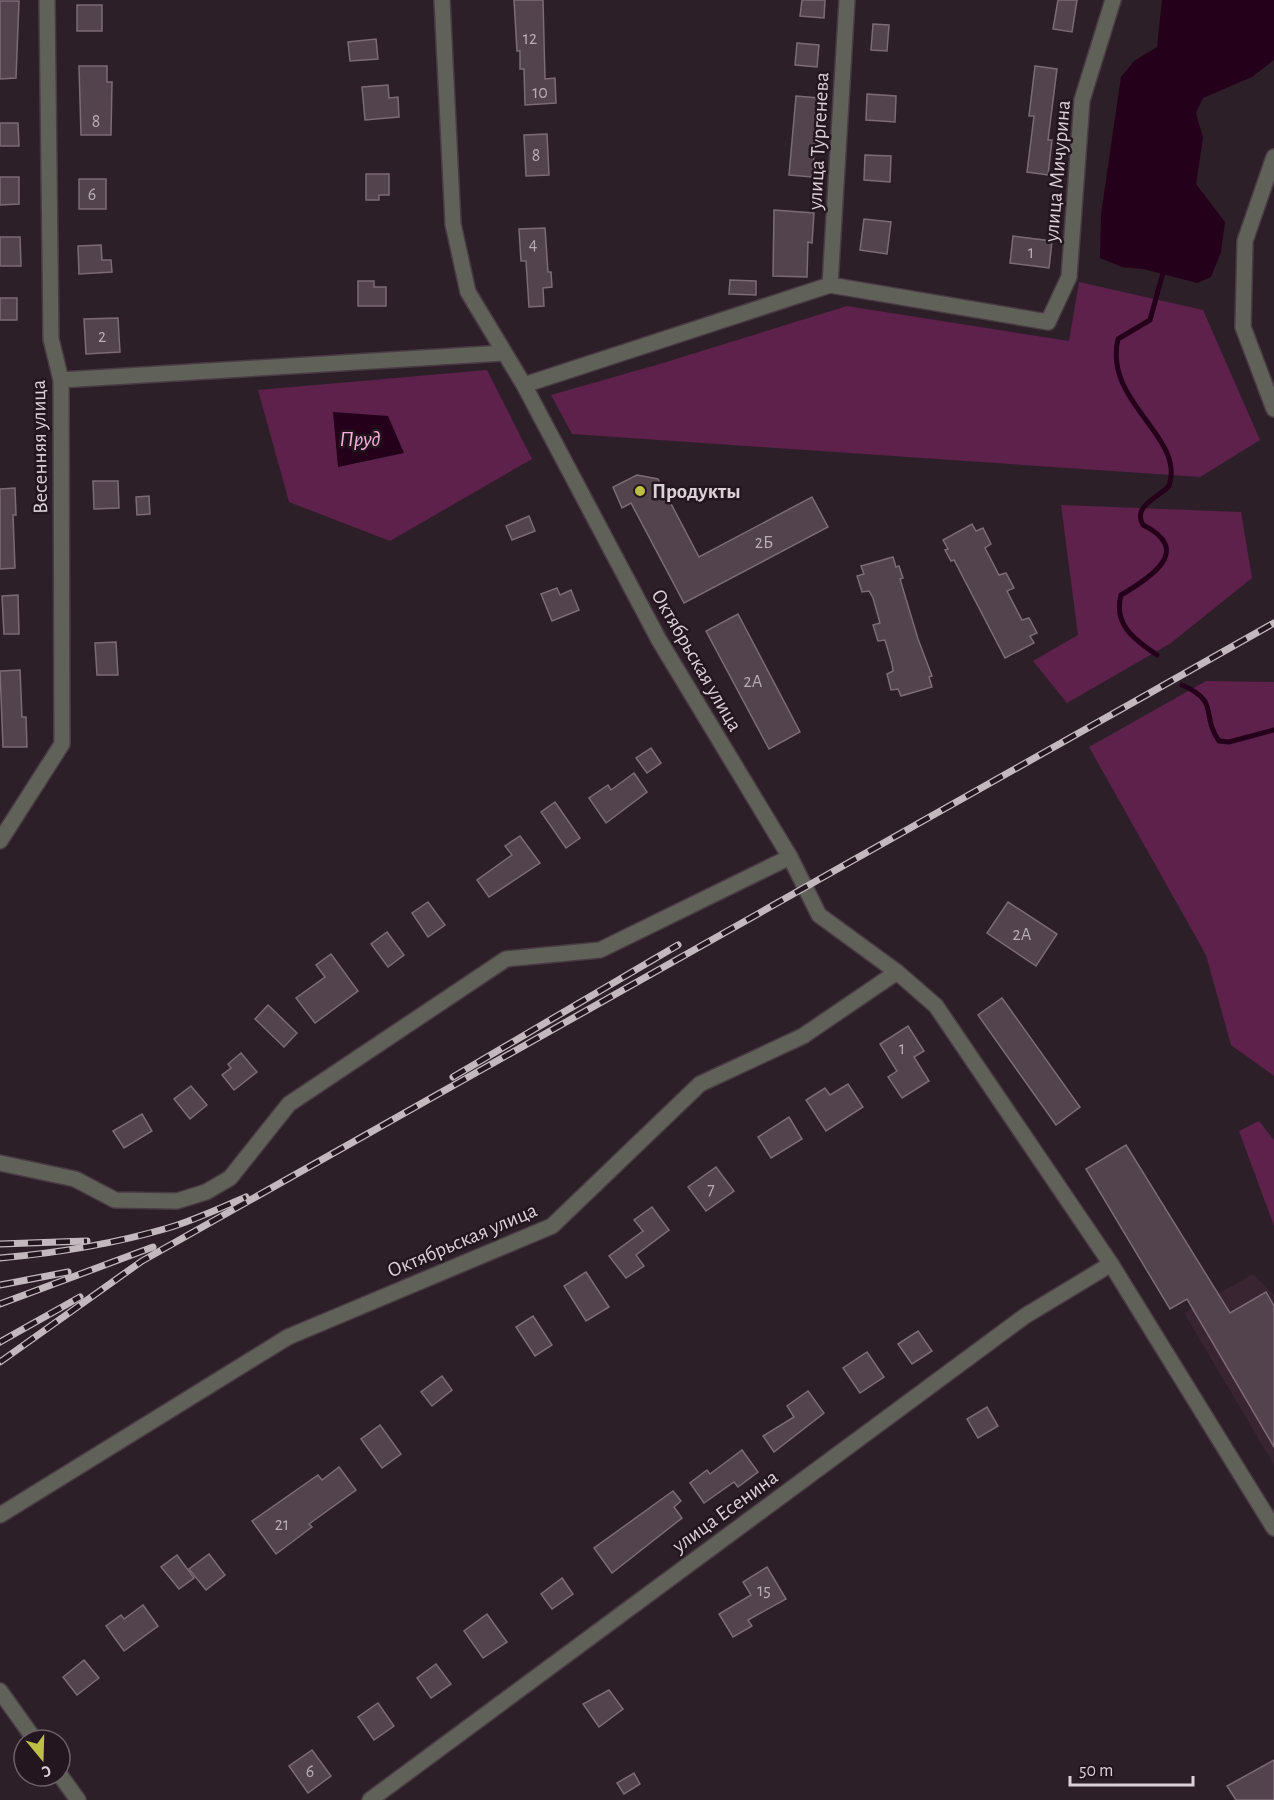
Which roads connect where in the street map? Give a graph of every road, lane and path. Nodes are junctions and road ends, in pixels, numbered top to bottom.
1 (47, 0) edge
2 (442, 0) edge
3 (847, 0) edge
4 (1113, 0) edge
5 (1274, 157) edge
6 (830, 285) junction
7 (504, 353) junction
8 (61, 380) junction
9 (524, 385) junction
10 (1274, 409) edge
11 (0, 841) edge
12 (790, 857) junction
13 (897, 972) junction
14 (2, 1164) edge
15 (1111, 1264) junction
16 (0, 1515) edge
17 (1274, 1528) edge
18 (0, 1692) edge
19 (26, 1728) edge
20 (370, 1800) edge

1 - 8 street, Весенняя улица
2 - 7 street, Октябрьская улица
3 - 6 street, улица Тургенева
4 - 6 street, улица Мичурина
5 - 10 street
6 - 9 street
7 - 8 street
7 - 9 street, Октябрьская улица
8 - 11 street, Весенняя улица
9 - 12 street, Октябрьская улица
12 - 13 street, Октябрьская улица
12 - 14 street
13 - 15 street
13 - 16 street, Октябрьская улица
15 - 17 street
15 - 20 street, улица Есенина
18 - 19 street

